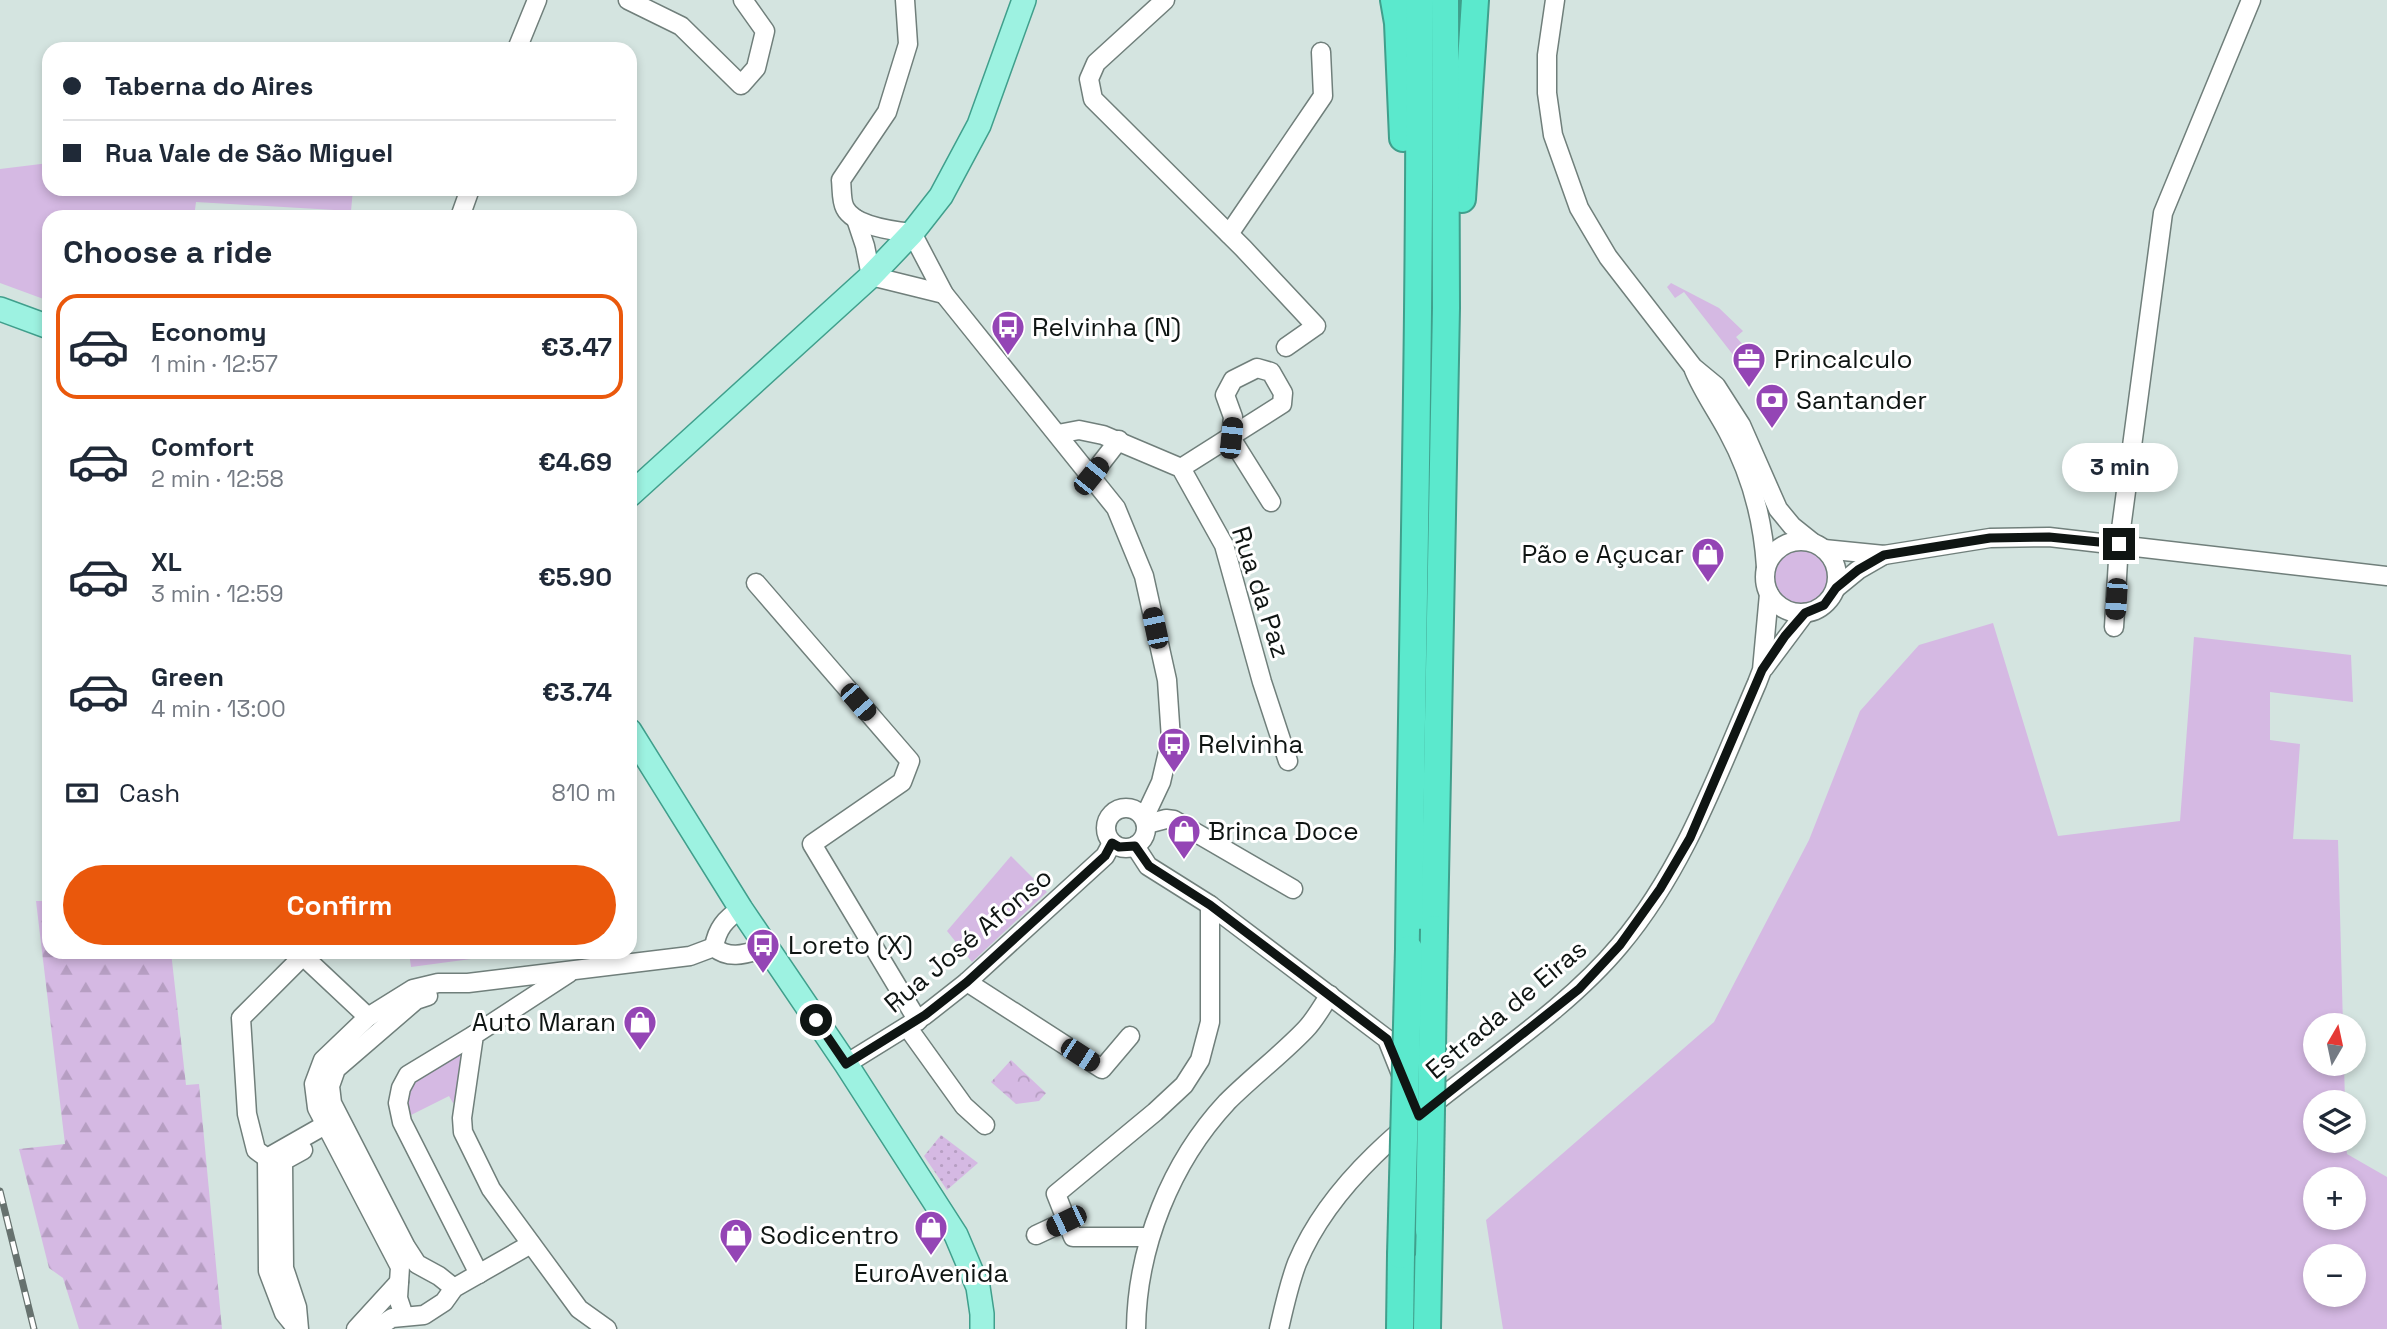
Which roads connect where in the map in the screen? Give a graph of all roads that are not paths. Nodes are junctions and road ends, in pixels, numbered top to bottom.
1 (537, 0) edge
2 (628, 0) edge
3 (743, 0) edge
4 (905, 0) edge
5 (1024, 0) edge
6 (1165, 0) edge
7 (1394, 0) edge
8 (1419, 0) edge
9 (1445, 0) edge
10 (1475, 0) edge
11 (1555, 0) edge
12 (2251, 0) edge
13 (520, 42) edge
14 (1321, 52) dead end
15 (856, 219) junction
16 (912, 233) junction
17 (1229, 234) junction
18 (871, 276) junction
19 (944, 294) junction
20 (1419, 308) junction
21 (1446, 308) junction
22 (0, 309) edge
23 (42, 324) edge
24 (1286, 347) dead end
25 (1693, 367) junction
26 (1058, 434) junction
27 (1119, 440) junction
28 (1181, 468) junction
29 (1091, 476) junction
30 (637, 489) edge
31 (1271, 502) dead end
32 (2119, 544) junction
33 (1818, 546) junction
34 (1884, 555) junction
35 (1766, 566) junction
36 (2387, 576) edge
37 (756, 583) dead end
38 (1836, 588) junction
39 (1769, 594) junction
40 (1805, 613) junction
41 (2114, 627) dead end
42 (1762, 670) junction
43 (637, 742) edge
44 (1288, 761) dead end
45 (1161, 782) junction
46 (1122, 808) junction
47 (1145, 821) junction
48 (1112, 843) junction
49 (1135, 846) junction
50 (1293, 889) dead end
51 (1210, 905) junction
52 (741, 909) junction
53 (714, 947) junction
54 (766, 948) junction
55 (300, 959) edge
56 (306, 959) edge
57 (572, 971) junction
58 (967, 982) junction
59 (468, 983) junction
60 (1330, 995) junction
61 (368, 1017) junction
62 (913, 1024) junction
63 (474, 1035) junction
64 (1130, 1036) dead end
65 (846, 1064) junction
66 (1419, 1116) junction
67 (985, 1125) dead end
68 (328, 1131) junction
69 (267, 1157) junction
70 (1066, 1221) junction
71 (1036, 1236) dead end
72 (1149, 1237) junction
73 (531, 1244) junction
74 (479, 1274) junction
75 (399, 1282) junction
76 (454, 1288) junction
77 (404, 1316) junction
78 (298, 1329) edge
79 (356, 1329) edge
80 (375, 1329) edge
81 (607, 1329) edge
82 (982, 1329) edge
83 (1136, 1329) edge
84 (1279, 1329) edge
85 (1400, 1329) edge
86 (1427, 1329) edge

1 - 13 street
2 - 3 street
4 - 15 street
5 - 16 main road
6 - 17 street
7 - 20 highway
8 - 20 highway
9 - 21 highway
10 - 21 highway
11 - 25 street
12 - 32 street
14 - 17 street
15 - 16 street
15 - 18 street
16 - 18 main road
16 - 19 street
17 - 24 street
18 - 19 street
18 - 30 main road
19 - 26 street
20 - 85 highway, bridge
21 - 86 highway, bridge
22 - 23 main road
25 - 33 street
25 - 35 street
26 - 27 street
26 - 29 street
27 - 28 street
27 - 29 street
28 - 31 street
28 - 44 street, Rua da Paz
29 - 45 street
32 - 34 street
32 - 36 street
32 - 41 street
33 - 34 street
33 - 35 street
33 - 38 street
34 - 38 street
35 - 39 street
37 - 62 street
38 - 40 street
39 - 40 street
39 - 42 street, Estrada de Eiras
40 - 42 street, Estrada de Eiras
42 - 66 street, Estrada de Eiras
43 - 52 main road
45 - 46 street
45 - 47 street
46 - 47 street
46 - 48 street
47 - 49 street
47 - 50 street
48 - 49 street
48 - 58 street, Rua José Afonso
49 - 51 street
51 - 60 street
51 - 70 street
52 - 53 street
52 - 54 main road
53 - 54 street
53 - 57 street
54 - 65 main road
55 - 69 street
56 - 61 street
57 - 59 street
57 - 63 street
58 - 62 street, Rua José Afonso
58 - 64 street
59 - 61 street
59 - 76 street
60 - 66 street
60 - 72 street
61 - 68 street
62 - 65 street, Rua José Afonso
62 - 67 street
63 - 73 street
63 - 74 street
65 - 82 main road
66 - 84 street, Estrada de Eiras
68 - 69 street
68 - 75 street
68 - 78 street
69 - 78 street
70 - 71 street
70 - 72 street
72 - 83 street
73 - 74 street
73 - 81 street
74 - 76 street
75 - 77 street
75 - 79 street
76 - 77 street
77 - 80 street

